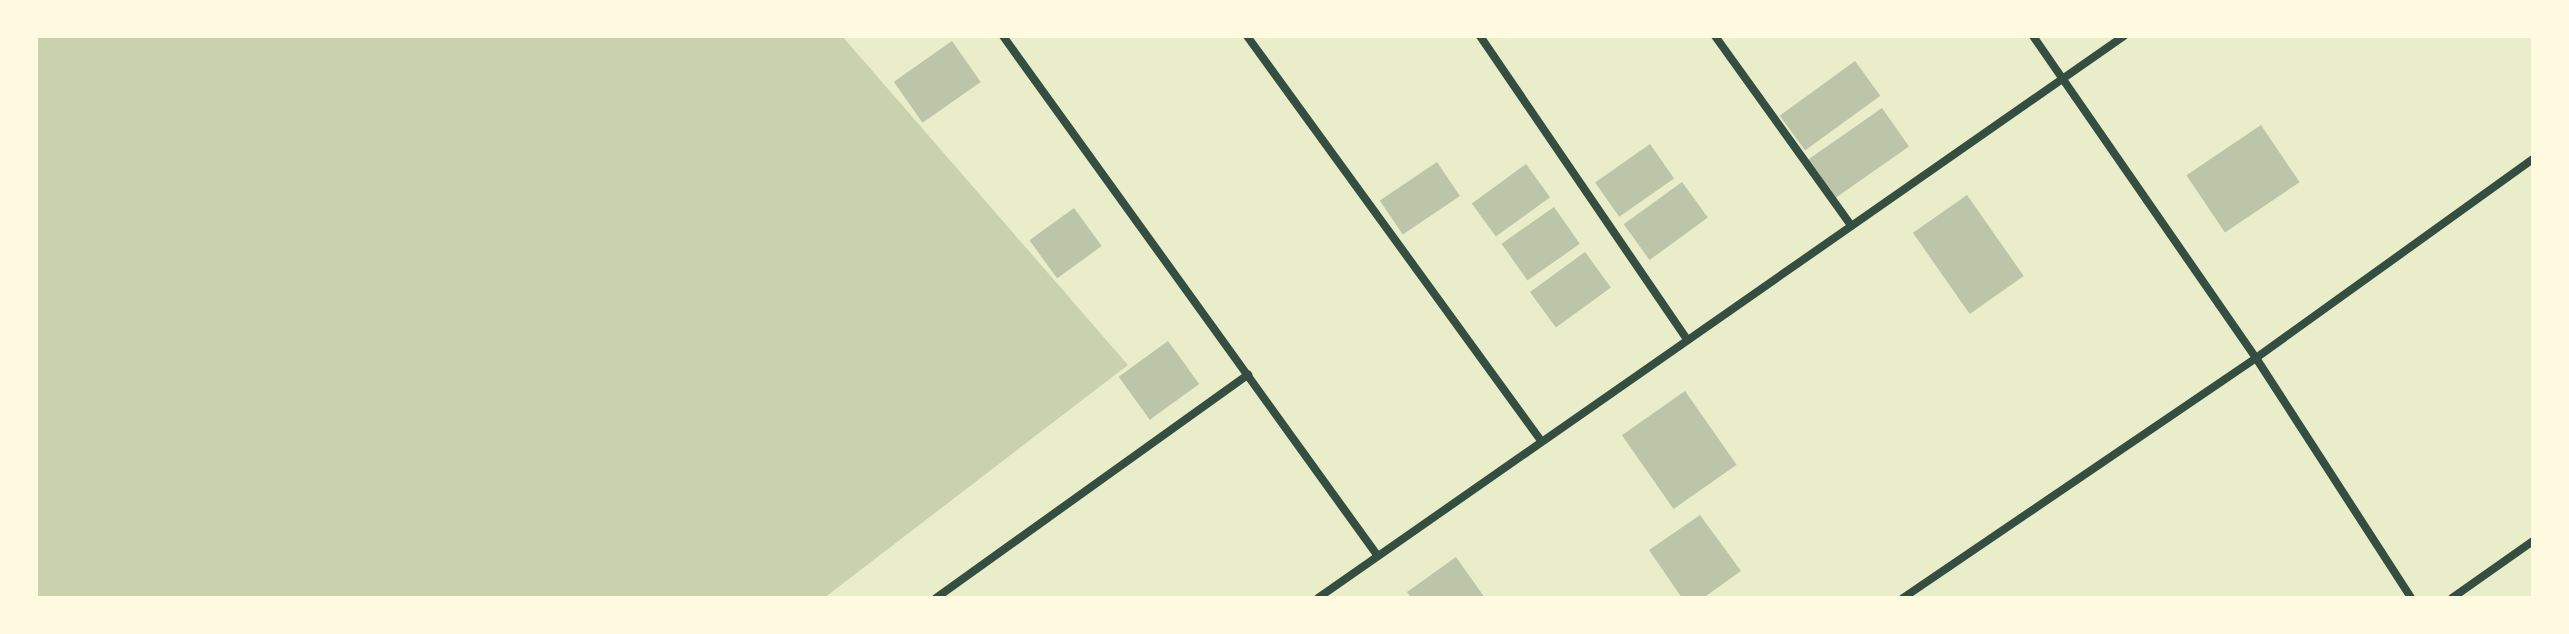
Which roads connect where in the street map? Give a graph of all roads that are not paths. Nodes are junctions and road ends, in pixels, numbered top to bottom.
1 (1003, 36) edge
2 (1247, 36) edge
3 (1480, 36) edge
4 (1715, 36) edge
5 (2033, 36) edge
6 (2124, 36) edge
7 (2063, 79) junction
8 (2533, 159) edge
9 (1850, 224) junction
10 (1686, 338) junction
11 (2256, 358) junction
12 (1248, 375) junction
13 (1541, 440) junction
14 (2533, 541) edge
15 (1377, 555) junction
16 (936, 598) edge
17 (1318, 598) edge
18 (1903, 598) edge
19 (2411, 598) edge
20 (2452, 598) edge

1 - 12 street
2 - 13 street
3 - 10 street
4 - 9 street
5 - 7 street
6 - 7 street
7 - 9 street
7 - 11 street
8 - 11 street
9 - 10 street
10 - 13 street
11 - 18 street
11 - 19 street
12 - 15 street
12 - 16 street
13 - 15 street
14 - 20 street
15 - 17 street

